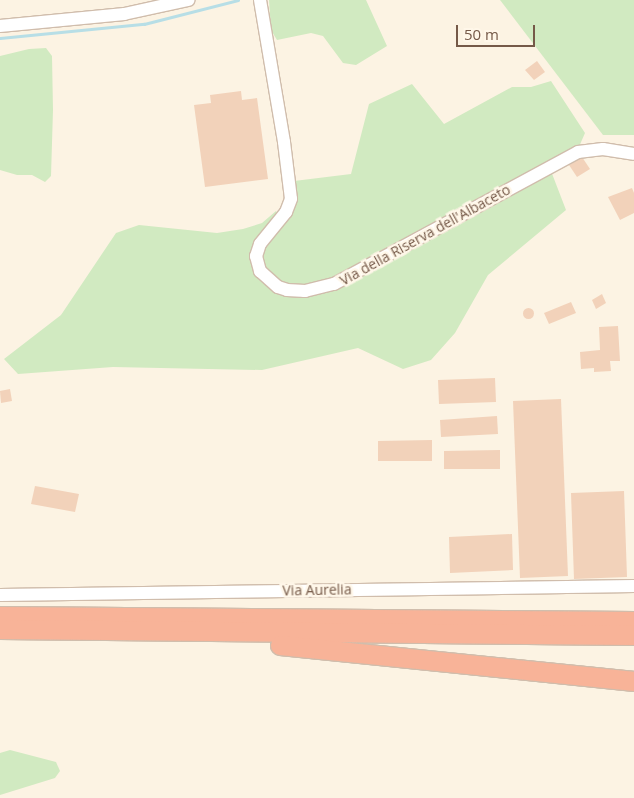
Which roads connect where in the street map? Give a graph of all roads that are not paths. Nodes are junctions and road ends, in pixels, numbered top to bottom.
1 (188, 0) edge
2 (260, 1) edge
3 (0, 26) edge
4 (634, 154) edge
5 (634, 586) edge
6 (0, 595) edge
7 (0, 616) edge
8 (634, 621) edge
9 (0, 630) edge
10 (170, 631) junction
11 (634, 635) edge
12 (634, 681) edge

1 - 3 street
2 - 4 street, Via della Riserva dell'Albaceto
5 - 6 street, Via Aurelia
7 - 8 highway, Via Aurelia
9 - 10 highway
10 - 11 highway
10 - 12 highway

